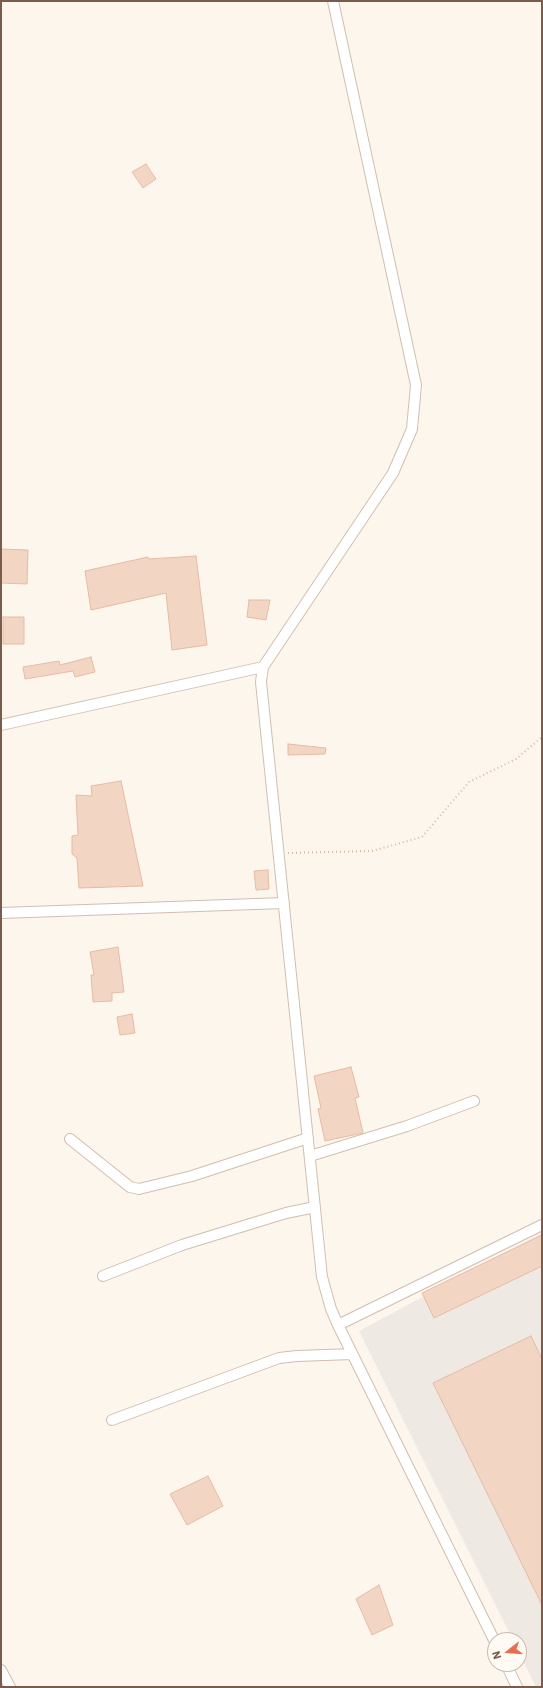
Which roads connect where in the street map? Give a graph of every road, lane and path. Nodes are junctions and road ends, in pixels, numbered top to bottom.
1 (332, 1) edge
2 (263, 667) junction
3 (1, 725) edge
4 (542, 736) edge
5 (279, 853) junction
6 (284, 903) junction
7 (1, 912) edge
8 (474, 1101) dead end
9 (308, 1138) junction
10 (70, 1139) dead end
11 (310, 1156) junction
12 (315, 1207) junction
13 (542, 1225) edge
14 (103, 1276) dead end
15 (338, 1326) junction
16 (352, 1354) junction
17 (112, 1420) dead end
18 (490, 1632) edge
19 (1, 1670) edge
20 (510, 1672) edge
21 (10, 1687) edge
22 (517, 1687) edge

1 - 2 street
2 - 3 street
2 - 5 street
4 - 5 path
5 - 6 street
6 - 7 street
6 - 9 street
8 - 11 street
9 - 10 street
9 - 11 street
11 - 12 street
12 - 14 street
12 - 15 street
13 - 15 street
15 - 16 street
16 - 17 street
16 - 18 street
19 - 21 street
20 - 22 street

